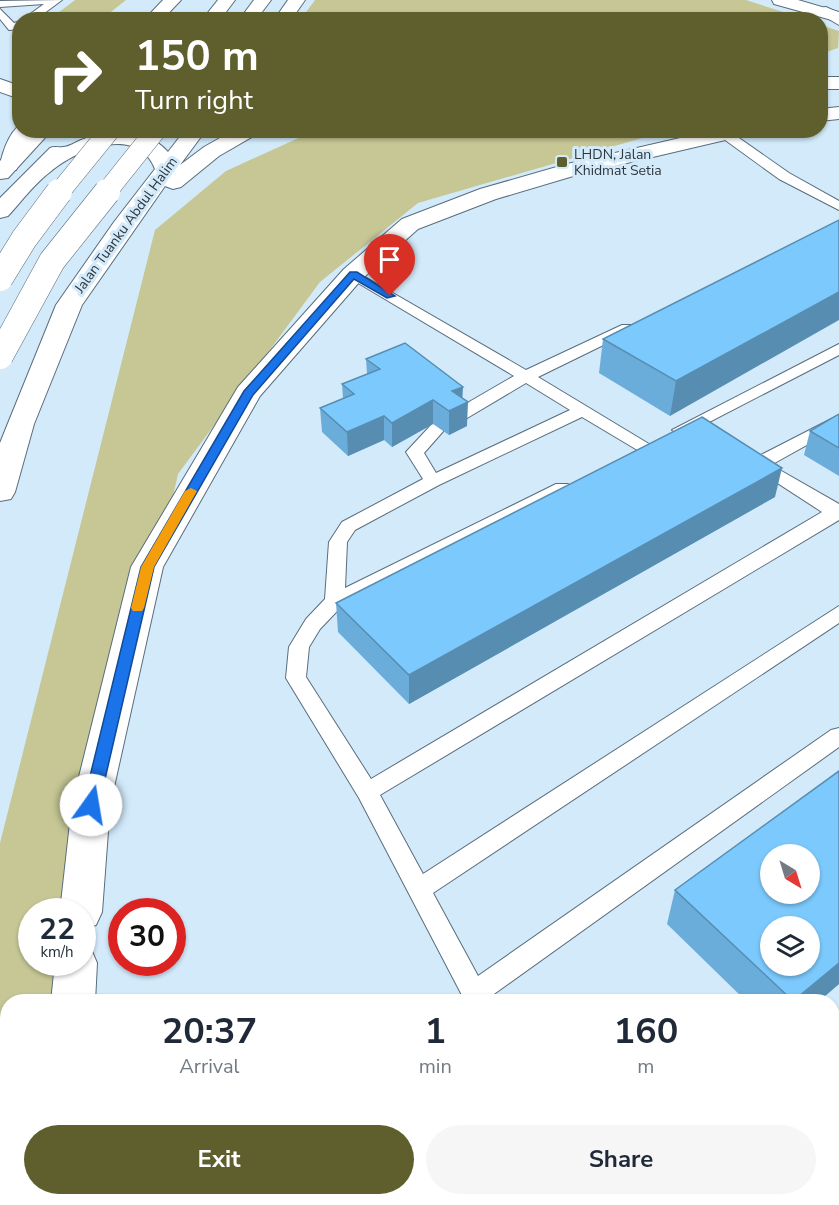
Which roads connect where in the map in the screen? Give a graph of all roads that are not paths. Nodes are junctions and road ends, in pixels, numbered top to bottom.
1 (173, 0) edge
2 (227, 0) edge
3 (263, 0) edge
4 (780, 0) edge
5 (55, 2) edge
6 (0, 4) edge
7 (835, 10) edge
8 (0, 12) edge
9 (39, 12) edge
10 (160, 12) edge
11 (217, 12) edge
12 (253, 12) edge
13 (12, 22) edge
14 (20, 138) edge
15 (34, 138) edge
16 (69, 138) edge
17 (104, 138) edge
18 (150, 138) edge
19 (190, 138) edge
20 (234, 138) edge
21 (708, 138) edge
22 (741, 138) edge
23 (41, 168) junction
24 (4, 169) edge
25 (160, 177) junction
26 (839, 206) edge
27 (0, 211) edge
28 (122, 227) junction
29 (353, 274) junction
30 (0, 278) edge
31 (645, 320) edge
32 (839, 349) edge
33 (0, 356) edge
34 (526, 375) junction
35 (583, 410) junction
36 (456, 417) edge
37 (839, 420) edge
38 (690, 425) junction
39 (438, 428) edge
40 (710, 437) edge
41 (645, 447) junction
42 (739, 454) edge
43 (624, 458) edge
44 (759, 465) junction
45 (581, 479) edge
46 (433, 481) junction
47 (0, 492) edge
48 (838, 512) edge
49 (335, 601) junction
50 (839, 613) edge
51 (839, 736) edge
52 (367, 792) junction
53 (419, 890) junction
54 (82, 898) edge
55 (75, 976) edge
56 (74, 994) edge
57 (478, 994) edge
58 (485, 994) edge

1 - 10 main road
2 - 11 main road
3 - 12 main road
4 - 7 main road
5 - 6 lane
5 - 9 lane
8 - 13 lane
14 - 24 main road
15 - 24 main road
16 - 23 main road
17 - 30 main road, bridge
18 - 33 main road, Jalan Tuanku Abdul Halim, bridge
19 - 25 main road, Jalan Tuanku Abdul Halim
20 - 28 main road
21 - 29 main road
22 - 26 lane
23 - 25 main road
23 - 27 main road
25 - 28 main road, Jalan Tuanku Abdul Halim
28 - 47 main road, Jalan Tuanku Abdul Halim
29 - 34 lane
29 - 54 main road
31 - 34 lane
32 - 38 lane
34 - 35 lane
34 - 36 lane
35 - 41 lane
35 - 46 lane
37 - 44 lane
38 - 40 lane
38 - 41 lane
39 - 46 lane
41 - 43 lane
42 - 44 lane
44 - 48 lane
45 - 49 lane
46 - 49 lane
48 - 52 lane
49 - 52 lane
50 - 53 lane
51 - 58 lane
52 - 53 lane
53 - 57 lane
55 - 56 main road

